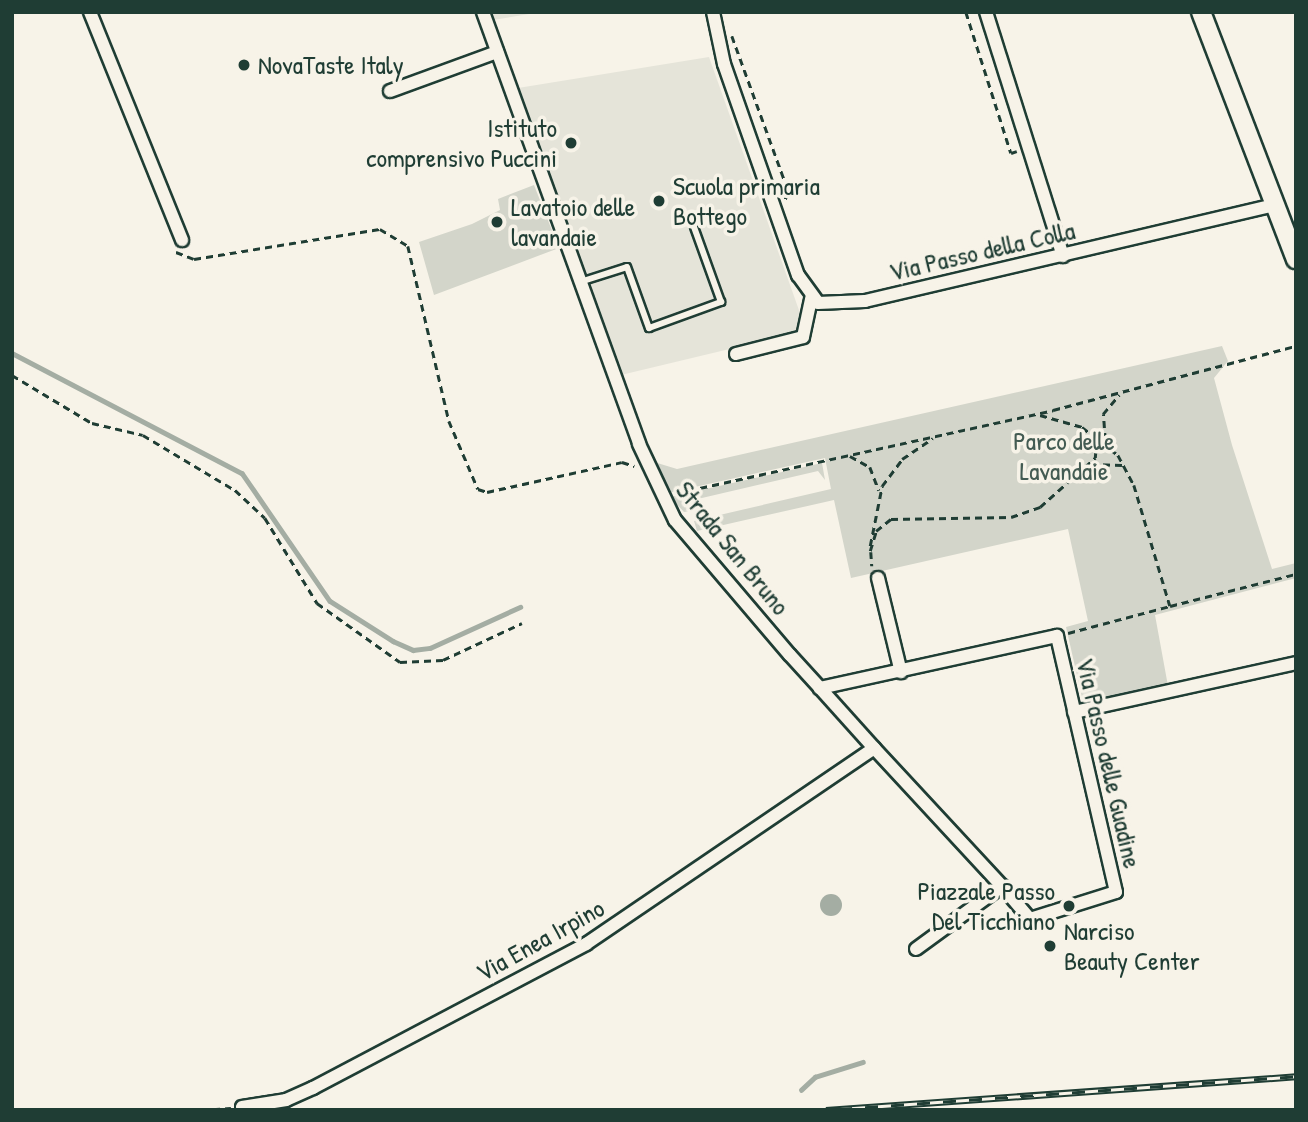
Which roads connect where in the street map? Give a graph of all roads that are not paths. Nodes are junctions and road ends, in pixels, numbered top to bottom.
1 (90, 12) edge
2 (483, 12) edge
3 (713, 12) edge
4 (986, 12) edge
5 (1201, 12) edge
6 (498, 52) junction
7 (390, 91) dead end
8 (1273, 205) junction
9 (694, 228) dead end
10 (178, 243) road end
11 (1063, 256) junction
12 (1296, 259) edge
13 (580, 282) junction
14 (811, 298) junction
15 (736, 354) dead end
16 (878, 578) road end
17 (1296, 663) edge
18 (901, 672) junction
19 (820, 688) junction
20 (1074, 712) junction
21 (874, 748) junction
22 (1002, 886) junction
23 (1030, 919) joint
24 (916, 949) dead end
25 (242, 1107) road end

1 - 10 street
2 - 6 street, Strada San Bruno
3 - 14 street
4 - 11 street
5 - 8 street
6 - 7 street
6 - 13 street, Strada San Bruno
8 - 11 street, Via Passo della Colla
8 - 12 street
9 - 13 lane
11 - 14 street, Via Passo della Colla
13 - 19 street, Strada San Bruno
14 - 15 street
16 - 18 street
17 - 20 street
18 - 19 street, Via Passo delle Guadine
18 - 20 street, Via Passo delle Guadine
19 - 21 street, Strada San Bruno
20 - 23 street, Via Passo delle Guadine
21 - 22 street, Strada San Bruno
21 - 25 street, Via Enea Irpino
22 - 23 street, Strada San Bruno
22 - 24 street

